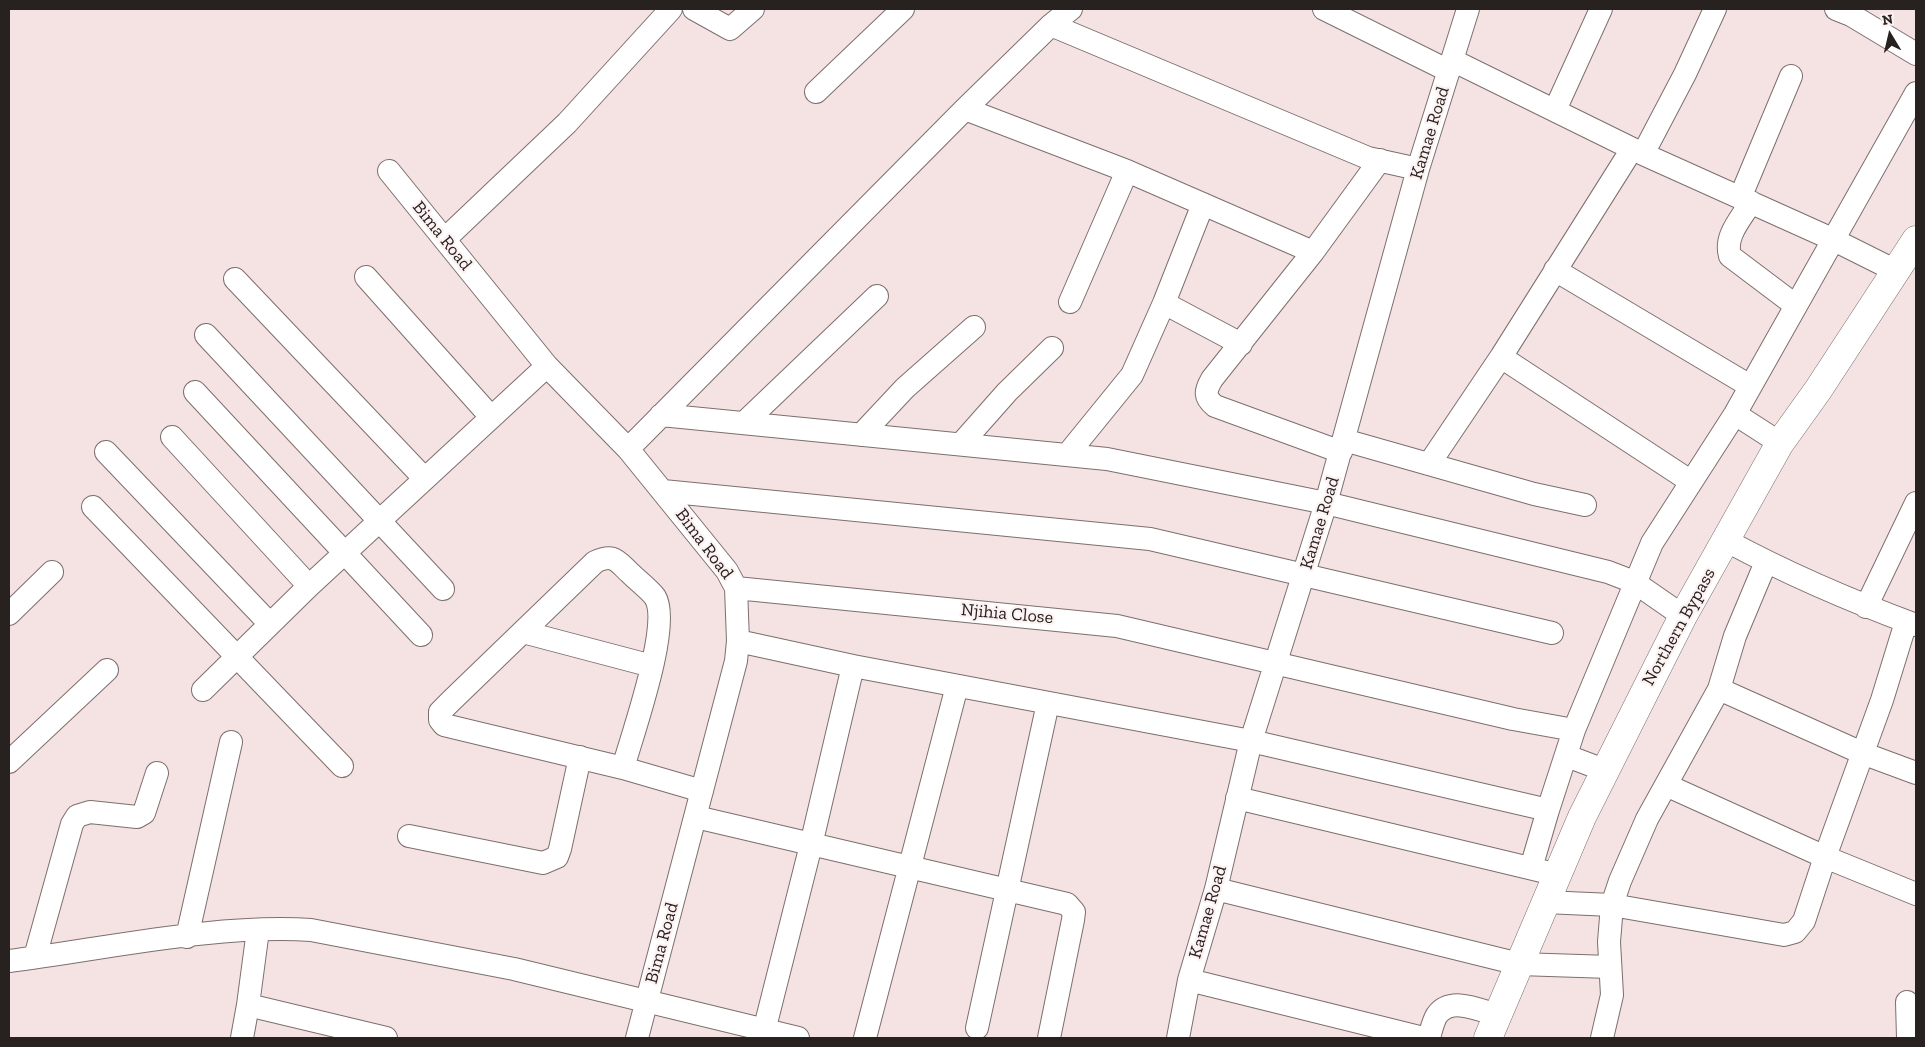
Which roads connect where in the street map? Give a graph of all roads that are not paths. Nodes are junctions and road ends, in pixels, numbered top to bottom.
1 (671, 9) edge
2 (694, 9) edge
3 (753, 9) edge
4 (903, 9) edge
5 (1071, 9) edge
6 (1324, 9) edge
7 (1468, 9) edge
8 (1601, 9) edge
9 (1715, 9) edge
10 (1847, 11) edge
11 (1052, 24) junction
12 (1916, 54) edge
13 (1450, 65) junction
14 (1791, 76) dead end
15 (816, 92) dead end
16 (1916, 94) edge
17 (965, 109) junction
18 (1555, 110) junction
19 (1638, 152) junction
20 (1380, 160) junction
21 (1418, 170) junction
22 (389, 171) dead end
23 (1127, 171) junction
24 (1745, 200) junction
25 (1204, 204) junction
26 (445, 239) junction
27 (1832, 239) junction
28 (1916, 240) edge
29 (1313, 252) junction
30 (1556, 270) junction
31 (1896, 271) junction
32 (366, 276) dead end
33 (235, 280) dead end
34 (877, 296) dead end
35 (1070, 302) dead end
36 (1164, 303) junction
37 (1795, 305) junction
38 (974, 327) dead end
39 (206, 335) dead end
40 (1241, 344) junction
41 (1052, 348) dead end
42 (1501, 357) junction
43 (547, 366) junction
44 (1750, 386) junction
45 (195, 392) dead end
46 (1735, 414) junction
47 (661, 415) junction
48 (491, 417) junction
49 (744, 423) junction
50 (861, 435) junction
51 (172, 437) dead end
52 (1780, 443) junction
53 (961, 444) junction
54 (1342, 446) junction
55 (628, 449) junction
56 (106, 452) dead end
57 (1067, 455) junction
58 (1429, 464) junction
59 (424, 478) junction
60 (1690, 481) junction
61 (663, 491) junction
62 (1326, 503) junction
63 (1916, 503) edge
64 (1585, 505) dead end
65 (93, 507) dead end
66 (379, 521) junction
67 (1727, 541) junction
68 (344, 553) junction
69 (1766, 562) junction
70 (52, 572) dead end
71 (1304, 576) junction
72 (1634, 582) junction
73 (309, 586) junction
74 (736, 588) junction
75 (443, 589) dead end
76 (1866, 607) junction
77 (9, 614) edge
78 (1683, 616) junction
79 (1911, 623) edge
80 (270, 624) junction
81 (523, 632) junction
82 (1552, 633) dead end
83 (421, 635) dead end
84 (738, 641) junction
85 (236, 658) junction
86 (1274, 663) junction
87 (652, 666) junction
88 (853, 666) junction
89 (107, 670) dead end
90 (957, 686) junction
91 (1719, 689) junction
92 (203, 690) dead end
93 (1048, 703) junction
94 (1574, 730) junction
95 (1251, 741) junction
96 (231, 742) dead end
97 (1862, 753) junction
98 (1567, 756) junction
99 (580, 757) junction
100 (9, 762) edge
101 (342, 766) dead end
102 (623, 768) junction
103 (1604, 770) junction
104 (157, 773) dead end
105 (1916, 773) edge
106 (1666, 785) junction
107 (702, 791) junction
108 (1237, 798) junction
109 (1548, 810) junction
110 (696, 817) junction
111 (409, 836) dead end
112 (811, 845) junction
113 (1825, 857) junction
114 (910, 868) junction
115 (1544, 871) junction
116 (1216, 889) junction
117 (1007, 891) junction
118 (1916, 894) edge
119 (1545, 902) junction
120 (1612, 904) junction
121 (258, 930) junction
122 (187, 937) junction
123 (35, 957) junction
124 (9, 960) edge
125 (1519, 964) junction
126 (1610, 968) junction
127 (1189, 980) junction
128 (646, 1002) junction
129 (1907, 1002) dead end
130 (248, 1005) junction
131 (977, 1028) dead end
132 (764, 1031) junction
133 (1493, 1032) edge
134 (242, 1038) edge
135 (386, 1038) edge
136 (637, 1038) edge
137 (798, 1038) edge
138 (866, 1038) edge
139 (1049, 1038) edge
140 (1178, 1038) edge
141 (1423, 1038) edge
142 (1429, 1038) edge
143 (1602, 1038) edge
144 (1908, 1038) edge

1 - 26 street
2 - 3 street
4 - 15 street
5 - 11 street
6 - 13 street
7 - 13 street, Kamae Road
8 - 18 street
9 - 19 street
10 - 12 street
11 - 17 street
11 - 20 street
13 - 18 street
13 - 21 street, Kamae Road
14 - 24 street
16 - 27 street
17 - 23 street
17 - 47 street
18 - 19 street
19 - 24 street
19 - 30 street
20 - 21 street
20 - 29 street
21 - 54 street, Kamae Road
22 - 26 street, Bima Road
23 - 25 street
23 - 35 street
24 - 27 street
24 - 37 street
25 - 29 street
25 - 36 street
26 - 43 street, Bima Road
27 - 31 street
27 - 37 street
28 - 31 main road, Northern Bypass
29 - 40 street
30 - 42 street
30 - 44 street
31 - 52 main road, Northern Bypass
32 - 48 street
33 - 59 street
34 - 49 street
36 - 40 street
36 - 57 street
37 - 44 street
38 - 50 street
39 - 66 street
40 - 54 street
41 - 53 street
42 - 58 street
42 - 60 street
43 - 48 street
43 - 55 street, Bima Road
44 - 46 street
45 - 68 street
46 - 52 street
46 - 60 street
47 - 49 street
47 - 55 street
48 - 59 street
49 - 50 street
50 - 53 street
51 - 73 street
52 - 67 main road, Northern Bypass
53 - 57 street
54 - 58 street
54 - 62 street, Kamae Road
55 - 61 street, Bima Road
56 - 80 street
57 - 62 street
58 - 64 street
59 - 66 street
60 - 72 street
61 - 71 street
61 - 74 street, Bima Road
62 - 71 street, Kamae Road
62 - 72 street
63 - 76 street
65 - 85 street
66 - 68 street
66 - 75 street
67 - 69 street
67 - 78 main road, Northern Bypass
68 - 73 street
68 - 83 street
69 - 76 street
69 - 91 street
70 - 77 street
71 - 82 street
71 - 86 street, Kamae Road
72 - 78 street
72 - 94 street
73 - 80 street
74 - 84 street, Bima Road
74 - 86 street, Njihia Close
76 - 79 street
78 - 103 main road, Northern Bypass
79 - 97 street
80 - 85 street
81 - 87 street
81 - 87 street
81 - 99 street
84 - 88 street
84 - 107 street, Bima Road
85 - 92 street
85 - 101 street
86 - 94 street, Njihia Close
86 - 95 street, Kamae Road
87 - 102 street
88 - 90 street
88 - 112 street
89 - 100 street
90 - 93 street
90 - 114 street
91 - 97 street
91 - 106 street
93 - 95 street
93 - 117 street
94 - 98 street
95 - 108 street, Kamae Road
95 - 109 street
96 - 122 street
97 - 105 street
97 - 113 street
98 - 103 street
98 - 109 street
99 - 102 street
99 - 111 street
102 - 107 street
103 - 115 main road, Northern Bypass
104 - 123 street
106 - 113 street
106 - 120 street
107 - 110 street, Bima Road
108 - 115 street
108 - 116 street, Kamae Road
109 - 115 street
110 - 112 street
110 - 128 street, Bima Road
112 - 114 street
112 - 132 street
113 - 118 street
113 - 120 street
114 - 117 street
114 - 138 street
115 - 119 main road, Northern Bypass
116 - 125 street
116 - 127 street, Kamae Road
117 - 131 street
117 - 139 street
119 - 120 street
119 - 125 main road, Northern Bypass
120 - 126 street
121 - 122 street
121 - 128 street
121 - 130 street
122 - 123 street
123 - 124 street
125 - 126 street
125 - 133 main road, Northern Bypass
126 - 143 street
127 - 140 street, Kamae Road
127 - 141 street
128 - 132 street
128 - 136 street, Bima Road
129 - 144 street
130 - 134 street
130 - 135 street
132 - 137 street
133 - 142 street

